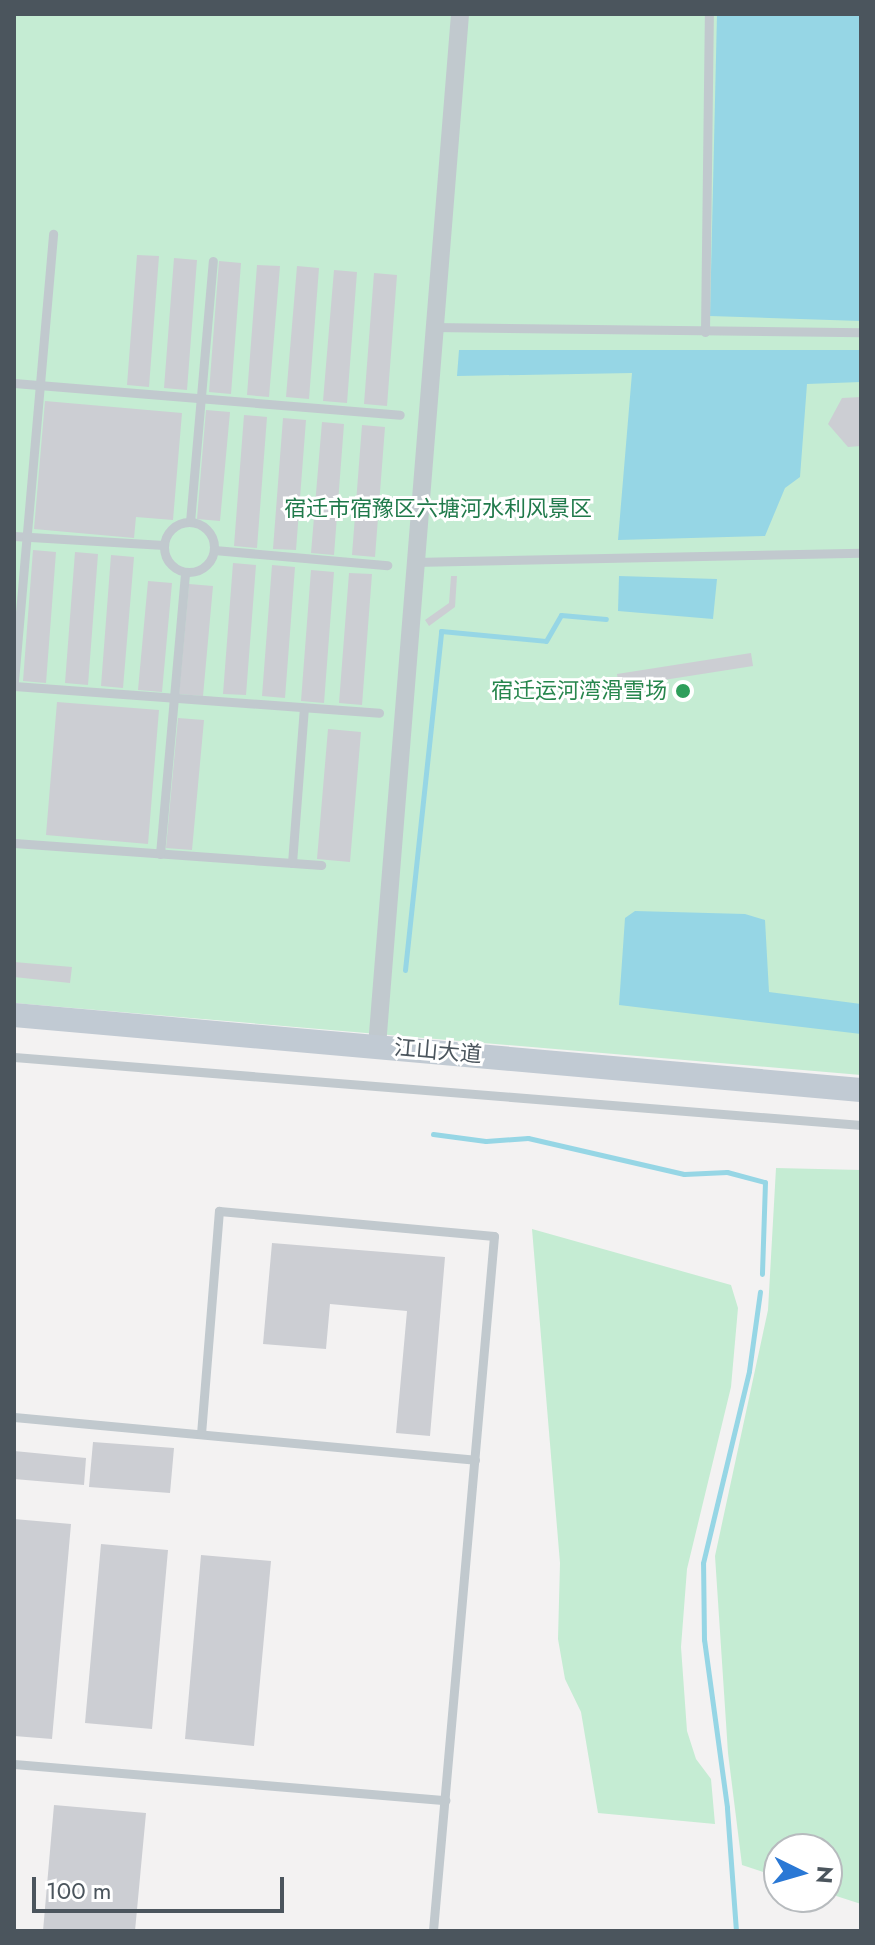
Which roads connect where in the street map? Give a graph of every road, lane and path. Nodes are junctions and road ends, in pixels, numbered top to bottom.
1 (460, 14) edge
2 (709, 14) edge
3 (53, 234) dead end
4 (213, 261) dead end
5 (433, 327) junction
6 (705, 332) junction
7 (861, 332) edge
8 (14, 383) edge
9 (40, 385) junction
10 (201, 398) junction
11 (400, 415) dead end
12 (190, 522) junction
13 (14, 536) edge
14 (27, 536) junction
15 (164, 545) junction
16 (214, 550) junction
17 (861, 553) edge
18 (414, 562) junction
19 (387, 565) dead end
20 (185, 572) junction
21 (14, 683) edge
22 (174, 698) junction
23 (304, 708) junction
24 (379, 713) dead end
25 (14, 843) edge
26 (160, 854) junction
27 (292, 863) junction
28 (321, 865) dead end
29 (14, 1015) edge
30 (377, 1046) junction
31 (14, 1057) edge
32 (861, 1090) edge
33 (861, 1125) edge
34 (14, 1417) edge
35 (201, 1434) junction
36 (475, 1460) junction
37 (14, 1764) edge
38 (445, 1800) junction
39 (433, 1931) edge

1 - 5 street
2 - 6 lane
3 - 9 lane
4 - 10 lane
5 - 6 lane
5 - 18 street
6 - 7 lane
8 - 9 lane
9 - 10 lane
9 - 14 lane
10 - 11 lane
10 - 12 lane
12 - 15 lane
12 - 16 lane
13 - 14 lane
14 - 15 lane
14 - 21 lane
15 - 20 lane
16 - 19 lane
16 - 20 lane
17 - 18 lane
18 - 30 street
20 - 22 lane
21 - 22 lane
22 - 23 lane
22 - 26 lane
23 - 24 lane
23 - 27 lane
25 - 26 lane
26 - 27 lane
27 - 28 lane
29 - 30 main road, 江山大道
30 - 32 main road, 江山大道
31 - 33 lane
34 - 35 lane
35 - 36 lane
35 - 36 lane
36 - 38 lane
37 - 38 lane
38 - 39 lane

